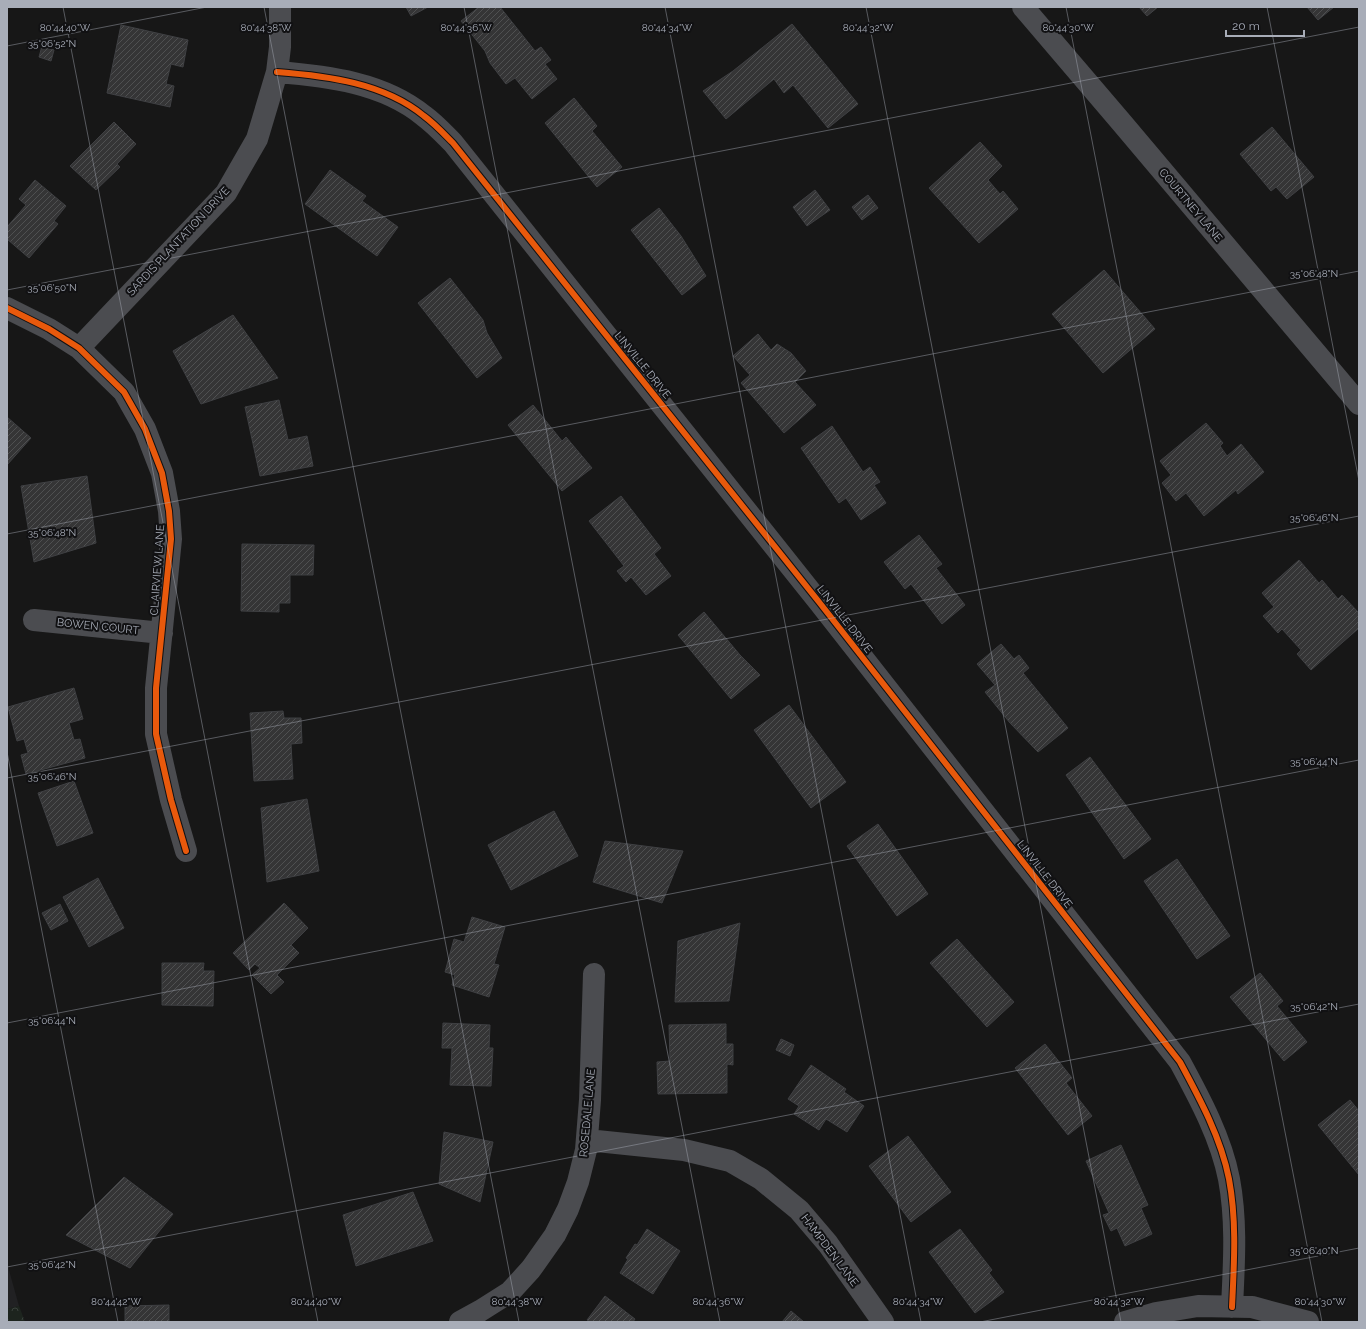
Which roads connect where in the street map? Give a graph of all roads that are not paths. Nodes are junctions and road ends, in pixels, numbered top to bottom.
1 (280, 7) edge
2 (1022, 7) edge
3 (277, 72) junction
4 (7, 308) edge
5 (79, 348) junction
6 (1359, 404) edge
7 (34, 620) dead end
8 (162, 633) junction
9 (186, 851) dead end
10 (594, 974) dead end
11 (587, 1140) junction
12 (1232, 1307) junction
13 (460, 1322) edge
14 (882, 1322) edge
15 (1125, 1322) edge
16 (1308, 1322) edge

1 - 3 street, SARDIS PLANTATION DRIVE
2 - 6 street, COURTNEY LANE
3 - 5 street, SARDIS PLANTATION DRIVE
3 - 12 street, LINVILLE DRIVE
4 - 5 street, CLAIRVIEW LANE
5 - 8 street, CLAIRVIEW LANE
7 - 8 street, BOWEN COURT
8 - 9 street, CLAIRVIEW LANE
10 - 11 street, ROSEDALE LANE
11 - 13 street, ROSEDALE LANE
11 - 14 street, HAMPDEN LANE
12 - 15 street
12 - 16 street

